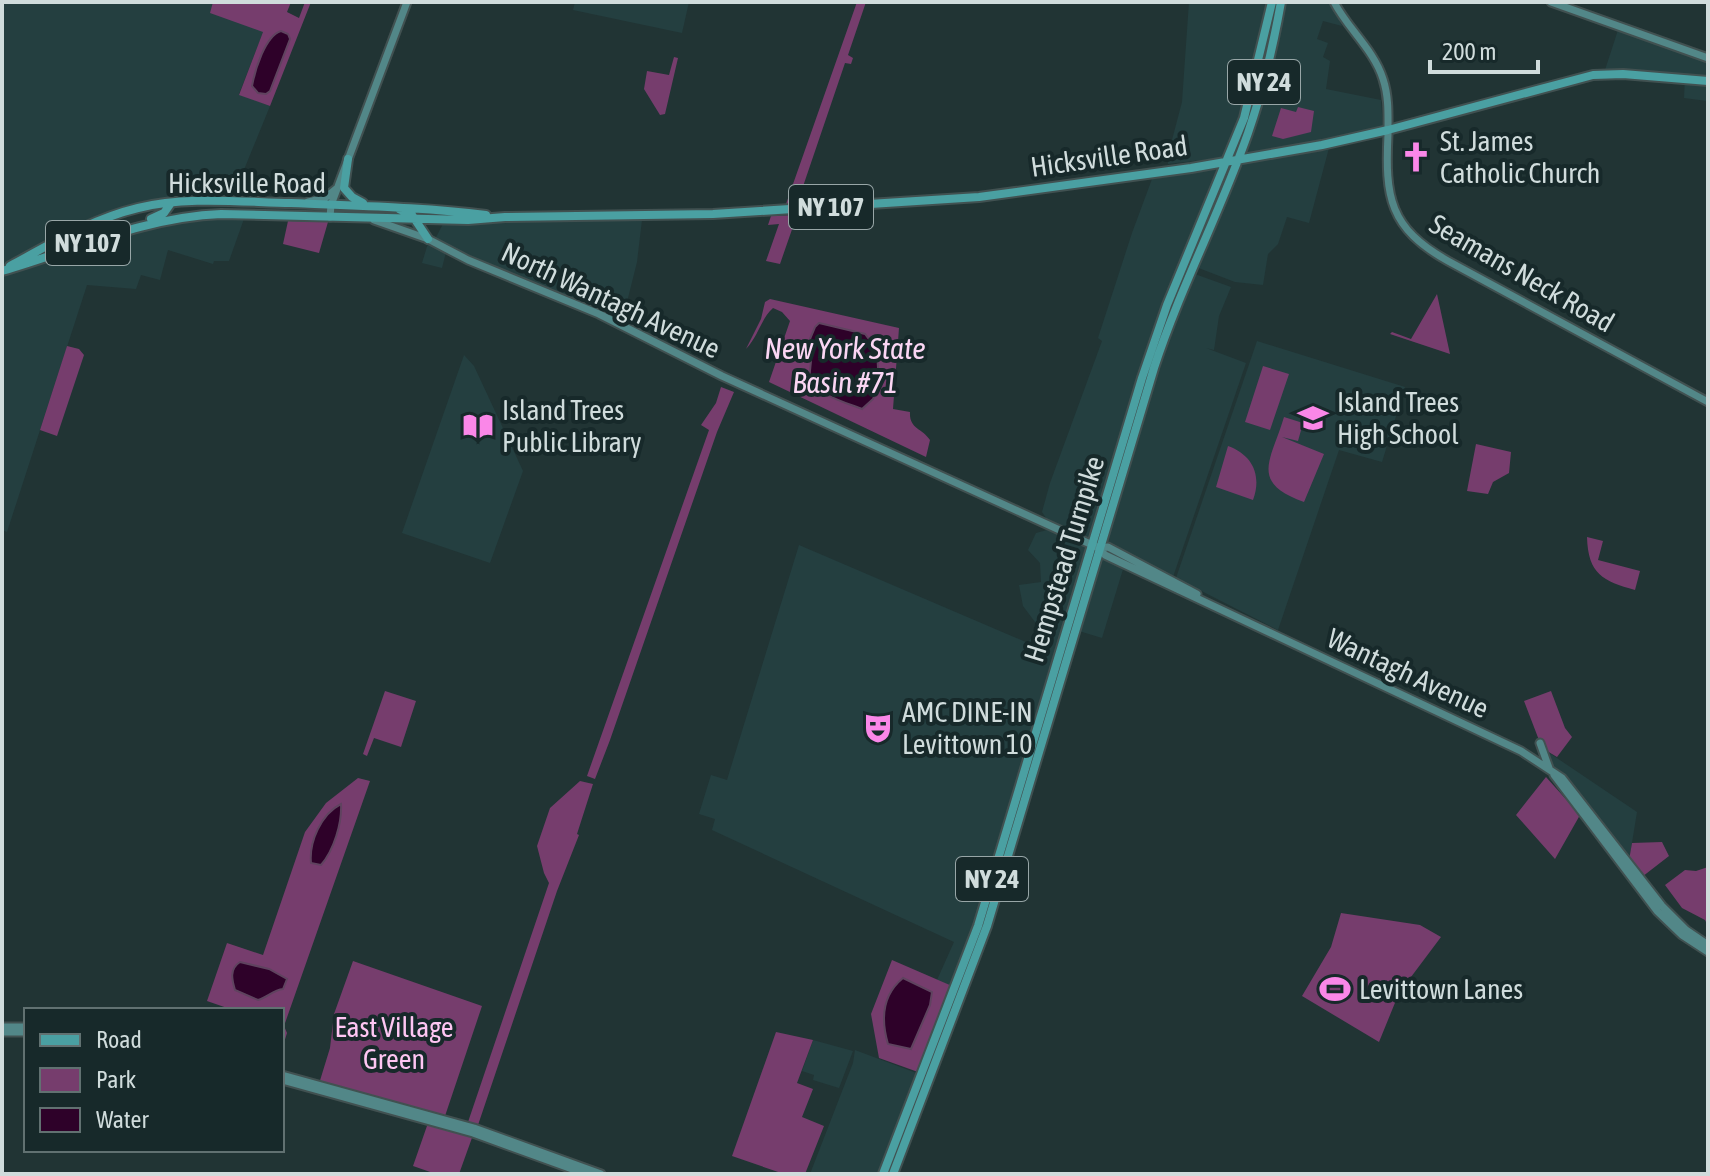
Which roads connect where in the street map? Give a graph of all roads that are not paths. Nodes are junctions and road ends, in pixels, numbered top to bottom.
1 (407, 2) edge
2 (1272, 2) edge
3 (1281, 2) edge
4 (1334, 2) edge
5 (1551, 2) edge
6 (1708, 58) edge
7 (1708, 81) edge
8 (1388, 130) junction
9 (1248, 132) junction
10 (1258, 156) junction
11 (348, 159) junction
12 (1238, 159) junction
13 (1228, 160) junction
14 (1205, 165) junction
15 (1219, 181) junction
16 (337, 187) junction
17 (214, 202) junction
18 (171, 203) junction
19 (300, 204) junction
20 (331, 205) junction
21 (380, 206) junction
22 (394, 207) junction
23 (175, 217) junction
24 (330, 217) junction
25 (505, 217) junction
26 (372, 219) junction
27 (416, 221) junction
28 (433, 221) junction
29 (133, 228) junction
30 (68, 235) junction
31 (426, 236) junction
32 (55, 254) junction
33 (2, 271) edge
34 (1708, 402) edge
35 (1096, 547) junction
36 (1045, 715) junction
37 (1540, 743) dead end
38 (1552, 773) junction
39 (1708, 945) edge
40 (1708, 952) edge
41 (2, 1029) edge
42 (24, 1030) edge
43 (284, 1078) edge
44 (284, 1078) edge
45 (586, 1174) edge
46 (601, 1174) edge
47 (883, 1174) edge
48 (893, 1174) edge

1 - 11 main road
2 - 13 main road, Hempstead Turnpike / NY 24
3 - 9 main road, Hempstead Turnpike / NY 24
4 - 8 main road, Seamans Neck Road
5 - 6 main road
7 - 8 main road, Hicksville Road / NY 107
8 - 10 main road, Hicksville Road / NY 107
8 - 34 main road, Seamans Neck Road
9 - 10 main road
9 - 12 main road, Hempstead Turnpike / NY 24
10 - 12 main road, Hicksville Road / NY 107
11 - 16 main road
11 - 21 main road
12 - 13 main road, Hicksville Road / NY 107
12 - 35 main road, Hempstead Turnpike / NY 24
13 - 14 main road, Hicksville Road / NY 107
13 - 15 main road, Hempstead Turnpike / NY 24
14 - 15 main road
14 - 25 main road, Hicksville Road / NY 107
15 - 35 main road, Hempstead Turnpike / NY 24
16 - 19 main road
16 - 20 main road
17 - 18 main road, Hicksville Road / NY 107
17 - 19 main road, Hicksville Road / NY 107
17 - 23 main road
18 - 29 main road
18 - 30 main road, Hicksville Road / NY 107
19 - 20 main road, Hicksville Road / NY 107
20 - 21 main road, Hicksville Road
20 - 24 main road
21 - 22 main road, Hicksville Road
22 - 25 main road, Hicksville Road / NY 107
22 - 27 main road
23 - 24 main road, Hicksville Road / NY 107
23 - 29 main road, NY 107
24 - 26 main road, Hicksville Road / NY 107
25 - 28 main road, Hicksville Road / NY 107
26 - 27 main road, Hicksville Road / NY 107
26 - 31 main road, North Wantagh Avenue
27 - 28 main road, Hicksville Road / NY 107
27 - 31 main road
28 - 31 main road
29 - 32 main road, NY 107
30 - 32 main road
30 - 33 main road, Hicksville Road / NY 107
31 - 35 main road, North Wantagh Avenue
32 - 33 main road, NY 107
35 - 36 main road, Hempstead Turnpike / NY 24
35 - 38 main road, Wantagh Avenue
36 - 47 main road, Hempstead Turnpike / NY 24
36 - 48 main road, Hempstead Turnpike / NY 24
37 - 38 main road
38 - 39 main road, Wantagh Avenue
38 - 40 main road, Wantagh Avenue
41 - 42 main road
43 - 45 main road
44 - 46 main road

